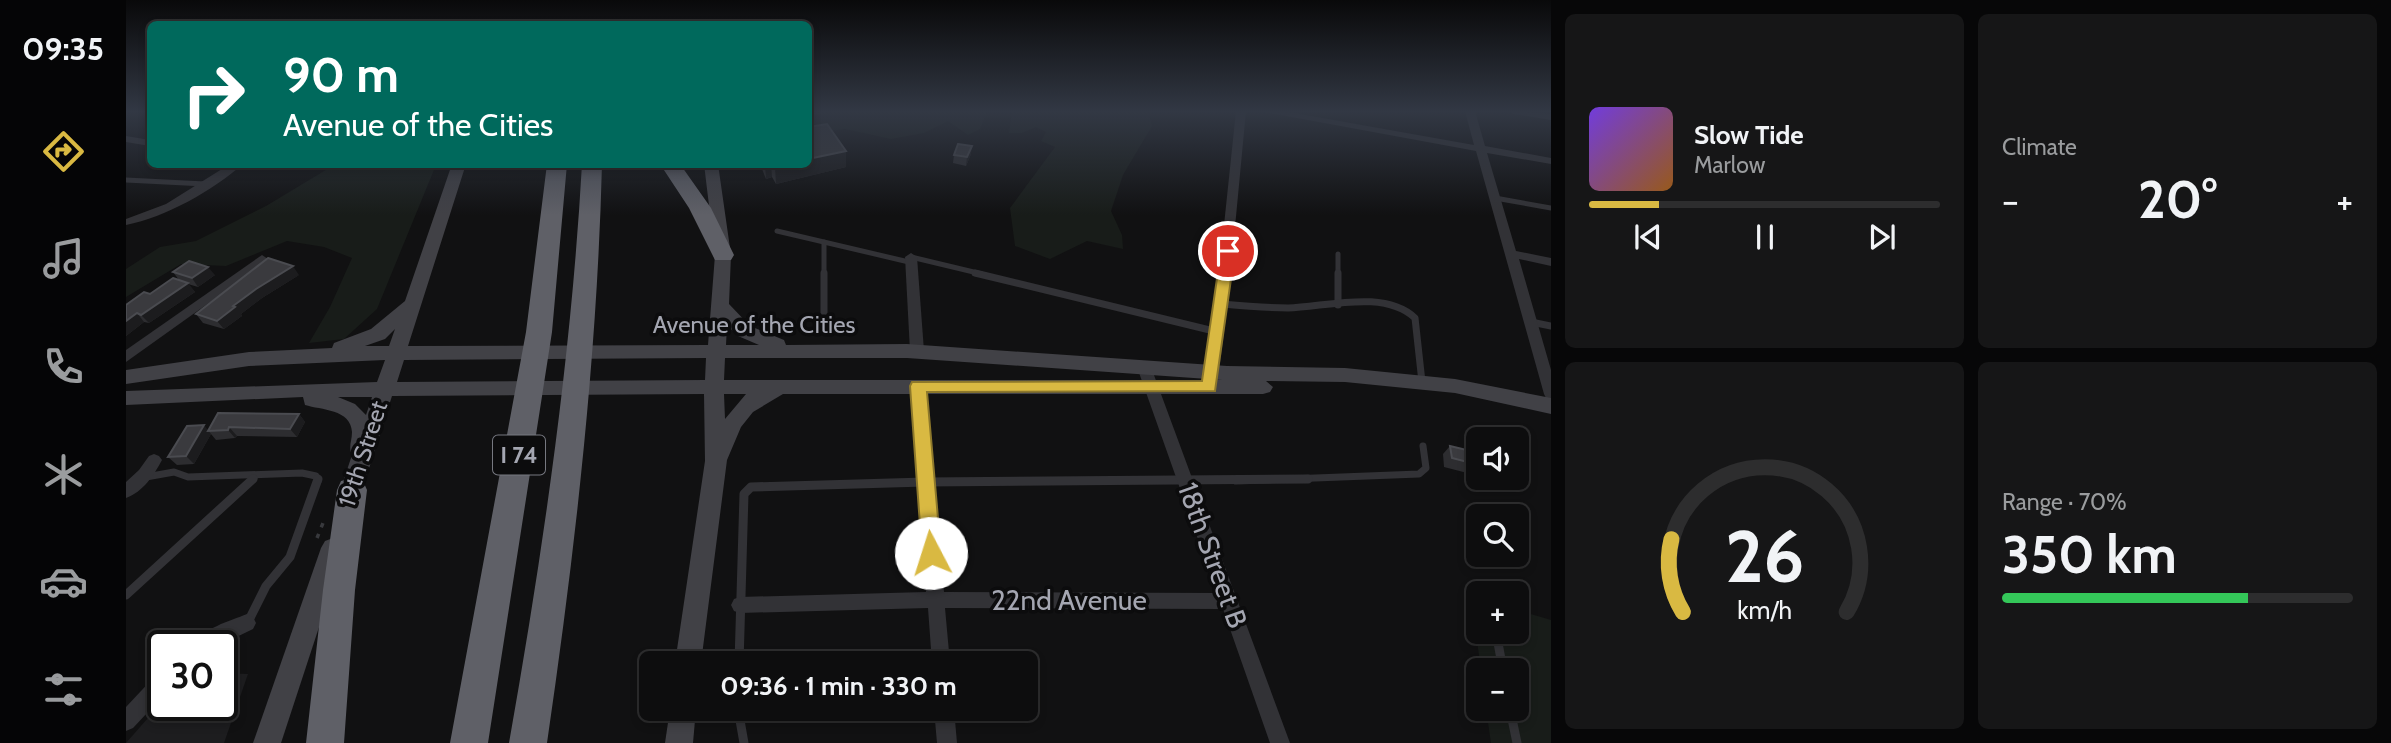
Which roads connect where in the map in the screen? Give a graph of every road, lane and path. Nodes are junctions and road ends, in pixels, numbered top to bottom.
1 (1238, 146) edge
2 (1466, 146) edge
3 (1480, 148) junction
4 (1551, 160) edge
5 (232, 168) edge
6 (458, 168) edge
7 (557, 168) edge
8 (592, 168) edge
9 (673, 168) edge
10 (712, 168) edge
11 (126, 180) edge
12 (206, 184) junction
13 (1495, 198) junction
14 (1551, 208) edge
15 (126, 222) edge
16 (777, 231) dead end
17 (824, 242) junction
18 (1338, 254) dead end
19 (1511, 254) junction
20 (723, 255) junction
21 (262, 259) edge
22 (910, 260) junction
23 (1551, 262) edge
24 (1222, 304) junction
25 (411, 305) junction
26 (1338, 305) junction
27 (720, 306) junction
28 (1530, 322) junction
29 (1551, 326) edge
30 (824, 330) dead end
31 (1218, 332) junction
32 (798, 350) junction
33 (717, 351) junction
34 (917, 351) junction
35 (396, 354) junction
36 (298, 356) junction
37 (126, 357) edge
38 (126, 377) edge
39 (1147, 377) junction
40 (1210, 379) junction
41 (1422, 383) junction
42 (802, 386) junction
43 (918, 386) junction
44 (714, 387) junction
45 (384, 390) junction
46 (1551, 394) edge
47 (126, 398) edge
48 (126, 404) edge
49 (1551, 406) edge
50 (1423, 446) dead end
51 (154, 460) dead end
52 (716, 461) junction
53 (255, 477) junction
54 (356, 478) junction
55 (133, 482) edge
56 (925, 482) junction
57 (1187, 482) junction
58 (126, 491) edge
59 (126, 595) edge
60 (935, 600) junction
61 (1230, 601) junction
62 (740, 605) junction
63 (247, 623) joint
64 (230, 630) edge
65 (690, 651) edge
66 (739, 651) edge
67 (940, 651) edge
68 (147, 699) edge
69 (126, 721) edge
70 (682, 721) edge
71 (739, 721) edge
72 (945, 721) edge
73 (1512, 721) edge
74 (267, 743) edge
75 (325, 743) edge
76 (469, 743) edge
77 (527, 743) edge
78 (679, 743) edge
79 (744, 743) edge
80 (947, 743) edge
81 (1280, 743) edge
82 (1517, 743) edge

1 - 24 street
2 - 3 street
3 - 4 street
3 - 13 street
5 - 12 street
6 - 25 main road, 19th Street
7 - 76 highway, I 74
8 - 77 highway, I 74
9 - 20 highway
10 - 20 main road
11 - 12 lane
12 - 15 street
13 - 14 lane
13 - 19 street
16 - 17 lane
17 - 22 lane
17 - 30 lane
18 - 26 lane
19 - 23 street
19 - 28 street
20 - 27 main road
21 - 37 street
22 - 31 lane
22 - 34 street
24 - 26 lane
24 - 31 street
25 - 35 main road, 19th Street
25 - 36 main road
26 - 41 lane
27 - 32 main road
27 - 33 main road
28 - 29 lane
28 - 46 street
31 - 40 street
32 - 33 main road, Avenue of the Cities
32 - 34 main road, Avenue of the Cities
33 - 35 main road, Avenue of the Cities
33 - 44 main road
34 - 39 main road, Avenue of the Cities
35 - 36 main road, Avenue of the Cities
35 - 45 main road, 19th Street
36 - 38 main road, Avenue of the Cities
39 - 40 main road, Avenue of the Cities
39 - 43 main road, Avenue of the Cities
39 - 57 street, 18th Street B
40 - 41 main road, Avenue of the Cities
41 - 49 main road, Avenue of the Cities
42 - 43 main road, Avenue of the Cities
42 - 44 main road, Avenue of the Cities
42 - 52 main road
43 - 56 street
44 - 45 main road, Avenue of the Cities
44 - 52 main road
45 - 47 main road, Avenue of the Cities
45 - 54 main road, 19th Street
48 - 54 main road
50 - 57 lane
51 - 55 street
52 - 65 main road
53 - 55 lane
53 - 59 lane
53 - 63 lane
54 - 74 main road, 19th Street
54 - 75 highway
55 - 58 street
56 - 57 lane
56 - 60 street
56 - 62 lane
57 - 61 street, 18th Street B
60 - 61 street, 22nd Avenue
60 - 62 street, 22nd Avenue
60 - 67 street
61 - 81 street, 18th Street B
62 - 66 lane
63 - 64 street
68 - 69 street
70 - 78 main road
71 - 79 lane
72 - 80 street
73 - 82 lane

